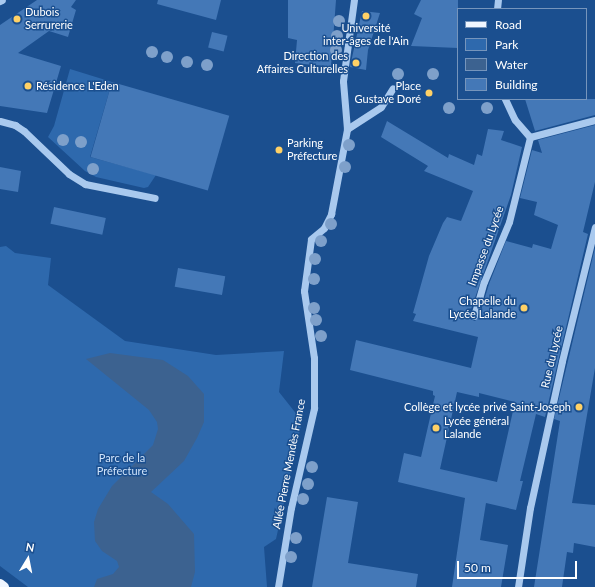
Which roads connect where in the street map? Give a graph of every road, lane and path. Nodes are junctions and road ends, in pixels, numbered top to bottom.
1 (354, 0) edge
2 (393, 88) dead end
3 (505, 100) edge
4 (595, 120) edge
5 (0, 121) edge
6 (347, 129) junction
7 (530, 137) junction
8 (155, 198) dead end
9 (595, 227) edge
10 (474, 316) dead end
11 (0, 584) edge
12 (4, 587) edge
13 (278, 587) edge
14 (518, 587) edge

1 - 6 street, Allée Pierre Mendès France
2 - 6 street
3 - 7 street
4 - 7 street
5 - 8 street
6 - 13 street, Allée Pierre Mendès France
7 - 10 street, Impasse du Lycée
9 - 14 street, Rue du Lycée
11 - 12 main road

